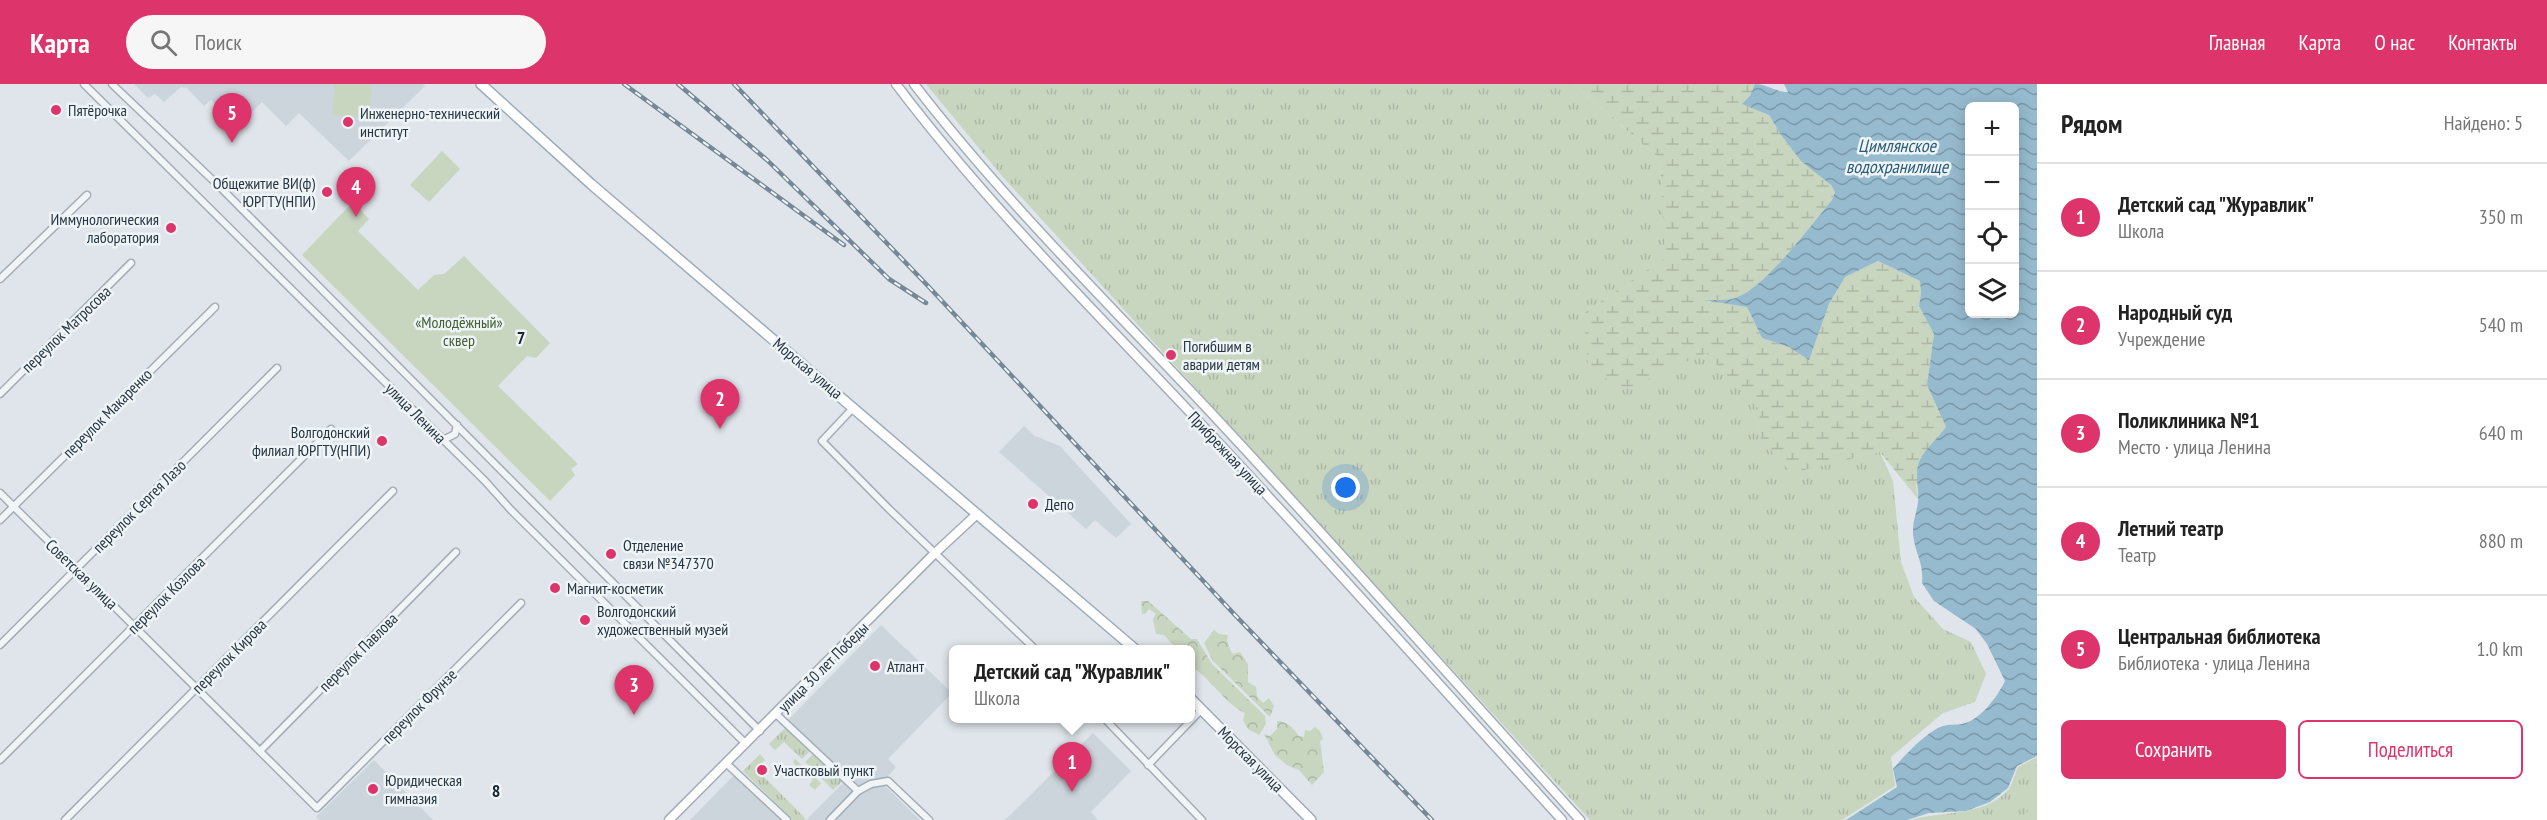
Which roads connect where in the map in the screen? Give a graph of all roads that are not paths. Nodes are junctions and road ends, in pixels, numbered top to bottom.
1 (84, 84) edge
2 (112, 84) edge
3 (481, 84) edge
4 (896, 84) edge
5 (914, 84) edge
6 (87, 195) dead end
7 (132, 263) dead end
8 (0, 279) edge
9 (214, 307) dead end
10 (277, 368) dead end
11 (0, 394) edge
12 (854, 407) junction
13 (458, 425) junction
14 (331, 429) dead end
15 (443, 440) junction
16 (393, 490) dead end
17 (0, 493) edge
18 (13, 506) junction
19 (977, 514) junction
20 (0, 520) edge
21 (456, 552) dead end
22 (935, 553) junction
23 (76, 569) junction
24 (521, 603) dead end
25 (135, 626) junction
26 (0, 645) edge
27 (1031, 645) edge
28 (1130, 645) edge
29 (197, 688) junction
30 (1195, 702) edge
31 (1202, 709) junction
32 (776, 714) junction
33 (1195, 716) edge
34 (1109, 723) edge
35 (1188, 723) edge
36 (760, 731) junction
37 (746, 744) junction
38 (260, 751) junction
39 (0, 760) edge
40 (727, 764) junction
41 (1148, 765) junction
42 (858, 791) junction
43 (317, 808) joint
44 (65, 820) edge
45 (669, 820) edge
46 (787, 820) edge
47 (830, 820) edge
48 (929, 820) edge
49 (1202, 820) edge
50 (1311, 820) edge
51 (1562, 820) edge
52 (1580, 820) edge

1 - 15 street, улица Ленина
2 - 13 street, улица Ленина
3 - 12 main road, Морская улица
4 - 51 main road, Прибрежная улица
5 - 52 main road, Прибрежная улица
6 - 8 street
7 - 11 street, переулок Матросова
9 - 18 street, переулок Макаренко
10 - 23 street, переулок Сергея Лазо
12 - 19 main road, Морская улица
12 - 22 street
13 - 15 street
13 - 36 street, улица Ленина
14 - 25 street, переулок Козлова
15 - 37 street, улица Ленина
16 - 29 street, переулок Кирова
17 - 18 street, Советская улица
18 - 20 street, переулок Макаренко
18 - 23 street, Советская улица
19 - 22 main road, улица 30 лет Победы
19 - 28 main road, Морская улица
21 - 38 street, переулок Павлова
22 - 27 street
22 - 32 main road, улица 30 лет Победы
23 - 25 street, Советская улица
23 - 26 street, переулок Сергея Лазо
24 - 43 street, переулок Фрунзе
25 - 29 street, Советская улица
25 - 39 street, переулок Козлова
29 - 38 street, Советская улица
29 - 44 street, переулок Кирова
30 - 31 main road, Морская улица
31 - 33 street
31 - 50 main road, Морская улица
32 - 36 main road, улица 30 лет Победы
32 - 42 street
34 - 41 street
35 - 41 street
36 - 37 main road, улица 30 лет Победы
37 - 40 main road, улица 30 лет Победы
38 - 43 street, Советская улица
40 - 45 main road, улица 30 лет Победы
40 - 46 street
41 - 49 street
42 - 47 street
42 - 48 street

